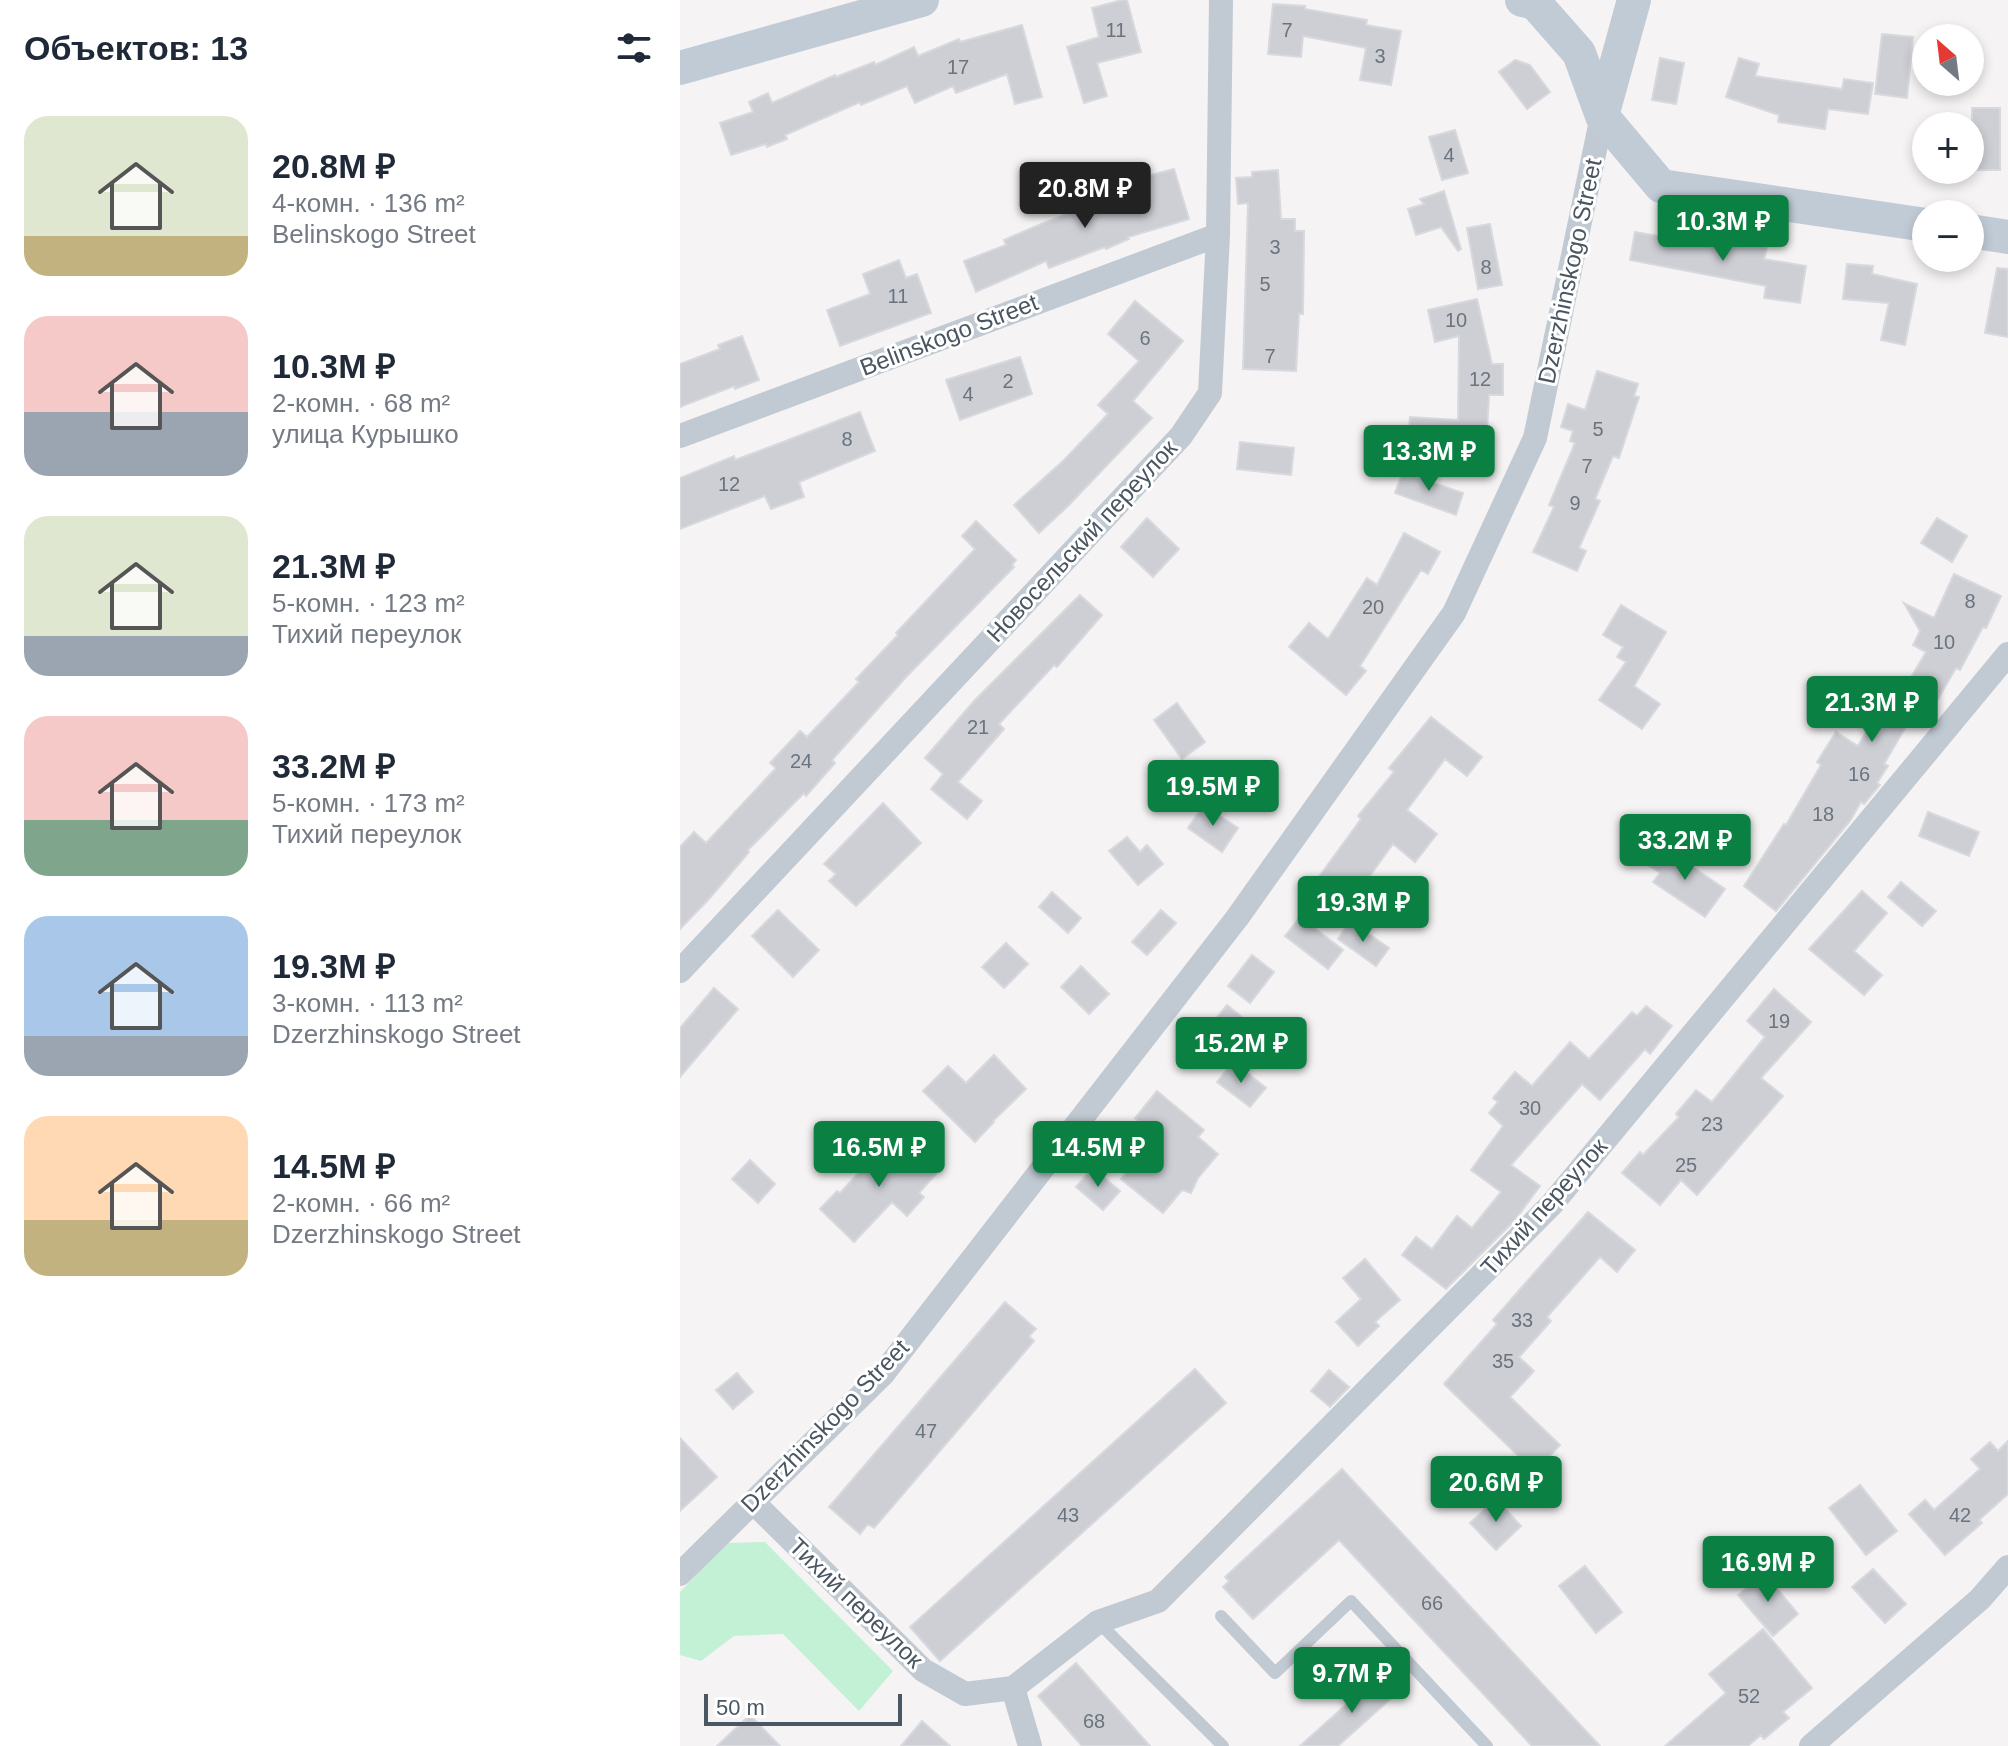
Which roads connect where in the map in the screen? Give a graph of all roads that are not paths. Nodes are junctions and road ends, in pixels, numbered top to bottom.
1 (922, 0) edge
2 (1221, 0) edge
3 (1522, 0) edge
4 (1634, 0) edge
5 (680, 68) edge
6 (1602, 116) junction
7 (1912, 223) edge
8 (1984, 233) edge
9 (1218, 235) junction
10 (2008, 237) edge
11 (680, 436) edge
12 (2008, 654) edge
13 (680, 971) edge
14 (753, 1502) junction
15 (2008, 1567) edge
16 (680, 1574) edge
17 (1221, 1616) dead end
18 (1098, 1622) junction
19 (1013, 1688) junction
20 (1030, 1746) edge
21 (1223, 1746) edge
22 (1487, 1746) edge
23 (1811, 1746) edge

1 - 5 main road
2 - 9 street, Новосельский переулок
3 - 6 main road
4 - 6 main road
6 - 7 main road
6 - 14 street, Dzerzhinskogo Street
8 - 10 main road
9 - 11 street, Belinskogo Street
9 - 13 street, Новосельский переулок
12 - 18 street, Тихий переулок
14 - 16 street, Dzerzhinskogo Street
14 - 19 street, Тихий переулок
15 - 23 street
17 - 22 lane
18 - 19 street, Тихий переулок
18 - 21 lane
19 - 20 street

